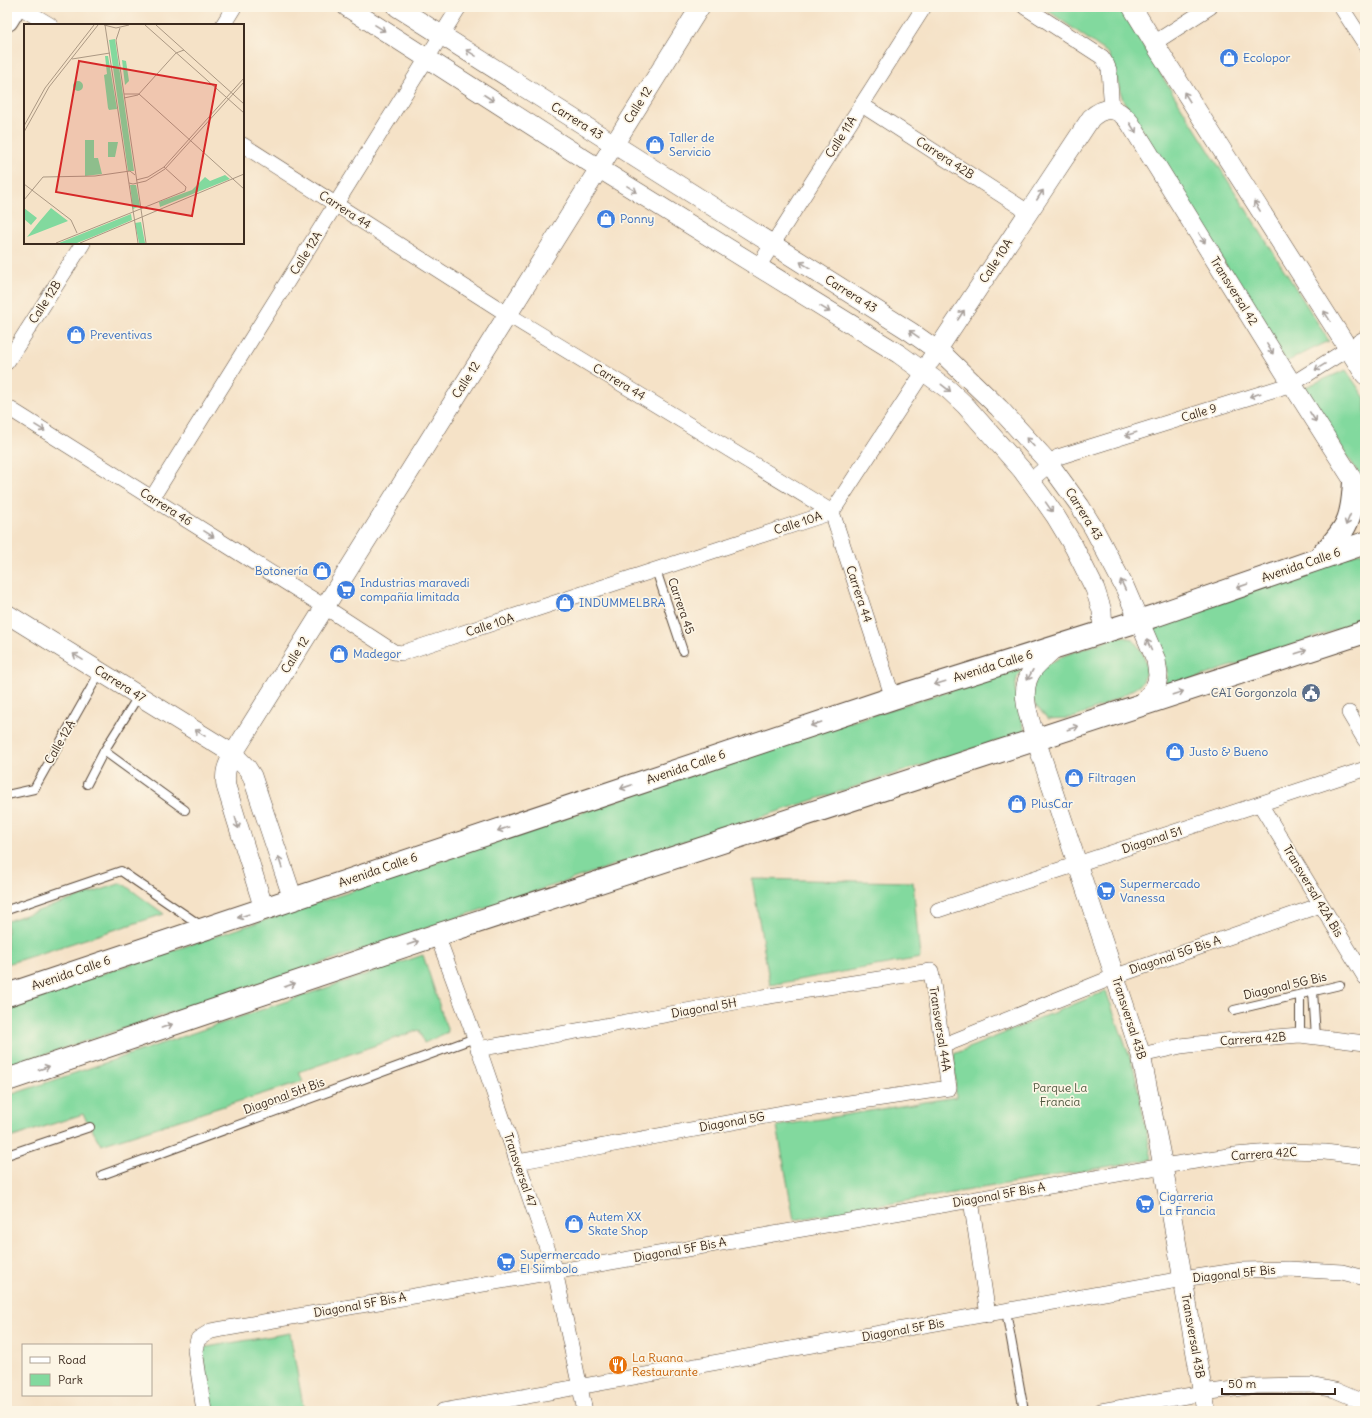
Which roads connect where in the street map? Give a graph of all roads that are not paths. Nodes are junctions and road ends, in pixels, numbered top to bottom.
1 (15, 7) edge
2 (20, 7) edge
3 (234, 7) edge
4 (347, 7) edge
5 (397, 7) edge
6 (459, 7) edge
7 (700, 7) edge
8 (924, 7) edge
9 (1025, 7) edge
10 (1132, 7) edge
11 (1210, 7) edge
12 (1341, 7) edge
13 (7, 20) edge
14 (48, 24) edge
15 (224, 24) edge
16 (441, 34) junction
17 (1154, 43) junction
18 (1365, 44) edge
19 (427, 58) junction
20 (862, 105) junction
21 (1112, 110) junction
22 (614, 144) junction
23 (244, 146) edge
24 (598, 168) junction
25 (336, 204) junction
26 (1028, 212) junction
27 (82, 244) edge
28 (773, 244) junction
29 (758, 267) junction
30 (507, 314) junction
31 (1365, 338) edge
32 (1347, 349) junction
33 (937, 350) junction
34 (7, 362) edge
35 (924, 371) junction
36 (1365, 375) edge
37 (1292, 384) junction
38 (7, 407) edge
39 (1050, 464) junction
40 (1030, 481) junction
41 (1360, 490) edge
42 (152, 498) junction
43 (832, 512) junction
44 (1365, 543) edge
45 (1318, 560) junction
46 (656, 570) junction
47 (325, 606) junction
48 (7, 614) edge
49 (1139, 621) junction
50 (1103, 632) junction
51 (1365, 632) edge
52 (1057, 646) junction
53 (683, 651) dead end
54 (100, 672) junction
55 (139, 695) junction
56 (893, 698) junction
57 (1141, 705) junction
58 (1349, 713) dead end
59 (1036, 740) junction
60 (1365, 740) edge
61 (104, 751) junction
62 (233, 754) junction
63 (1365, 769) edge
64 (86, 784) dead end
65 (7, 795) edge
66 (1260, 804) junction
67 (185, 810) dead end
68 (1078, 864) junction
69 (293, 899) junction
70 (1321, 905) junction
71 (264, 909) junction
72 (7, 910) edge
73 (938, 910) dead end
74 (205, 928) junction
75 (437, 935) junction
76 (930, 971) joint
77 (1116, 976) junction
78 (1365, 977) edge
79 (1340, 985) dead end
80 (1313, 991) junction
81 (7, 995) edge
82 (1300, 995) junction
83 (1234, 1010) dead end
84 (1300, 1035) junction
85 (1316, 1037) junction
86 (476, 1043) junction
87 (1365, 1043) edge
88 (942, 1046) junction
89 (1141, 1055) junction
90 (7, 1080) edge
91 (949, 1088) joint
92 (90, 1127) dead end
93 (7, 1155) edge
94 (1365, 1157) edge
95 (516, 1162) junction
96 (1163, 1166) junction
97 (102, 1175) dead end
98 (971, 1200) junction
99 (555, 1271) junction
100 (1365, 1278) edge
101 (1183, 1279) junction
102 (1006, 1311) junction
103 (988, 1315) junction
104 (580, 1386) junction
105 (1205, 1402) edge
106 (1365, 1402) edge
107 (204, 1411) edge
108 (442, 1411) edge
109 (585, 1411) edge
110 (1024, 1411) edge
111 (1101, 1411) edge

1 - 13 main road
2 - 14 street
3 - 15 street
4 -> 19 street, Carrera 43
5 - 16 street, Carrera 43
6 - 16 street, Calle 12A
7 - 22 street, Calle 12
8 - 20 street, Calle 11A
9 - 21 street
10 - 17 street
11 - 17 street
12 - 18 street
16 - 19 street, Calle 12A
22 -> 16 street, Carrera 43
32 -> 17 street
19 -> 24 street, Carrera 43
19 - 25 street, Calle 12A
20 - 26 street, Carrera 42B
20 - 28 street, Calle 11A
26 -> 21 street, Calle 10A
21 -> 37 street, Transversal 42
22 - 24 street, Calle 12
22 - 28 street, Carrera 43
23 - 25 street, Carrera 44
24 -> 29 street, Carrera 43
24 - 30 street, Calle 12
25 - 30 street, Carrera 44
25 - 42 street, Calle 12A
33 -> 26 street, Calle 10A
27 - 34 street, Calle 12B
28 - 29 street, Calle 11A
33 -> 28 street, Carrera 43
29 -> 35 street, Carrera 43
30 - 43 street, Carrera 44
30 - 47 street, Calle 12
31 - 32 street, Calle 9
32 - 36 street
32 -> 37 street, Calle 9
33 - 35 street, Calle 10A
39 -> 33 street, Carrera 43
35 -> 40 street, Carrera 43
35 - 43 street, Calle 10A
37 -> 39 street, Calle 9
37 -> 41 street, Transversal 42
38 -> 42 street, Carrera 46
39 - 40 street, Calle 9
49 -> 39 street, Carrera 43
40 -> 50 street, Carrera 43
41 -> 45 main road
42 -> 47 street, Carrera 46
43 - 46 street, Calle 10A
43 - 56 street, Carrera 44
44 - 45 main road, Avenida Calle 6
45 -> 49 main road, Avenida Calle 6
46 - 47 street, Calle 10A
46 - 53 lane, Carrera 45
47 - 62 street, Calle 12
54 -> 48 street, Carrera 47
49 - 50 main road, Avenida Calle 6
57 -> 49 street, Carrera 43
50 - 52 main road, Avenida Calle 6
57 -> 51 main road
52 -> 56 main road, Avenida Calle 6
52 -> 59 street, Transversal 43B
54 - 55 street, Carrera 47
54 - 65 lane, Calle 12A
55 - 61 lane
62 -> 55 street, Carrera 47
56 -> 69 main road, Avenida Calle 6
59 -> 57 main road
58 - 60 street
59 - 68 street, Transversal 43B
59 - 75 main road
61 - 64 lane
61 - 67 lane
69 -> 62 street, Carrera 47
62 -> 71 street
63 - 66 street, Diagonal 51
66 - 68 street, Diagonal 51
66 - 70 street, Transversal 42A Bis
68 - 73 street, Diagonal 51
68 - 77 street, Transversal 43B
69 - 71 main road, Avenida Calle 6
70 - 77 street, Diagonal 5G Bis A
70 - 78 street, Transversal 42A Bis
71 -> 74 main road, Avenida Calle 6
72 - 74 lane
74 - 81 main road, Avenida Calle 6
75 - 86 street, Transversal 47
90 -> 75 main road
76 - 86 street, Diagonal 5H
76 - 88 street, Transversal 44A
77 - 88 street, Diagonal 5G Bis A
77 - 89 street, Transversal 43B
79 - 80 lane, Diagonal 5G Bis
80 - 82 lane, Diagonal 5G Bis
80 - 85 lane
82 - 83 lane, Diagonal 5G Bis
82 - 84 lane
84 - 85 street, Carrera 42B
84 - 89 street, Carrera 42B
85 - 87 street, Carrera 42B
86 - 95 street, Transversal 47
86 - 97 lane, Diagonal 5H Bis
88 - 91 street, Transversal 44A
89 - 96 street, Transversal 43B
91 - 95 street, Diagonal 5G
92 - 93 lane
94 - 96 street, Carrera 42C
95 - 99 street, Transversal 47
96 - 98 street, Diagonal 5F Bis A
96 - 101 street, Transversal 43B
98 - 99 street, Diagonal 5F Bis A
98 - 103 street
99 - 104 street, Transversal 47
99 - 107 street, Diagonal 5F Bis A
100 - 101 street, Diagonal 5F Bis
101 - 102 street, Diagonal 5F Bis
101 - 105 street, Transversal 43B
102 - 103 street, Diagonal 5F Bis
102 - 110 lane
103 - 104 street, Diagonal 5F Bis
104 - 108 street, Diagonal 5F Bis
104 - 109 street, Transversal 47
105 - 106 street
105 - 111 street

